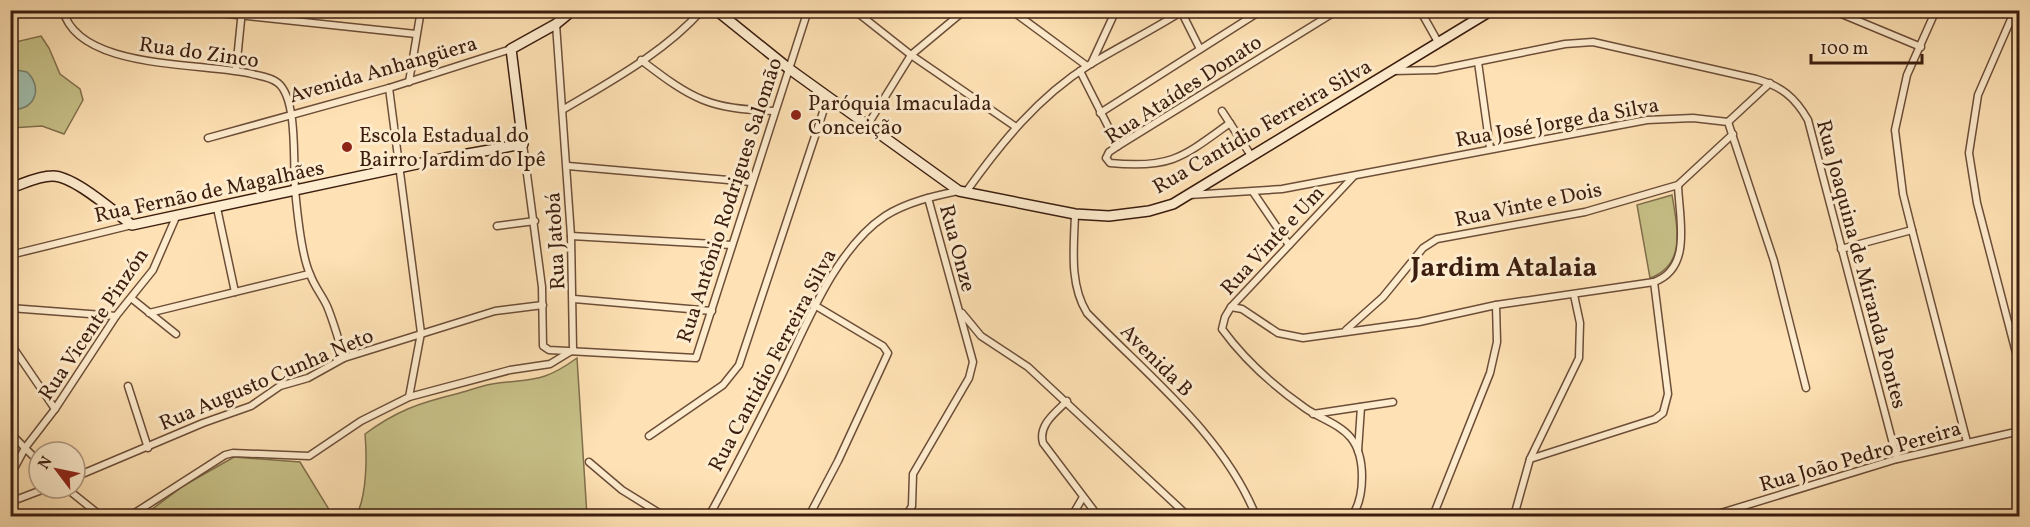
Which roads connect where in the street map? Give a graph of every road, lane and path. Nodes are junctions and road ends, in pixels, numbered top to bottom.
1 (63, 10) edge
2 (191, 10) edge
3 (421, 10) edge
4 (573, 10) edge
5 (702, 10) edge
6 (716, 10) edge
7 (808, 10) edge
8 (854, 10) edge
9 (965, 10) edge
10 (1011, 10) edge
11 (1116, 10) edge
12 (1262, 10) edge
13 (1338, 10) edge
14 (1420, 10) edge
15 (1492, 10) edge
16 (1832, 10) edge
17 (1936, 10) edge
18 (2015, 10) edge
19 (1182, 11) edge
20 (242, 14) edge
21 (560, 18) edge
22 (416, 34) junction
23 (1438, 42) junction
24 (1920, 47) junction
25 (511, 49) junction
26 (1200, 50) junction
27 (911, 55) junction
28 (641, 60) junction
29 (1478, 62) junction
30 (1089, 65) junction
31 (788, 68) junction
32 (236, 70) junction
33 (1080, 71) junction
34 (1391, 72) junction
35 (409, 81) junction
36 (1770, 83) junction
37 (389, 88) junction
38 (828, 97) junction
39 (564, 109) junction
40 (774, 111) junction
41 (1222, 111) dead end
42 (1100, 113) junction
43 (292, 114) junction
44 (1728, 122) junction
45 (1230, 123) junction
46 (867, 126) junction
47 (1016, 126) junction
48 (1734, 134) junction
49 (208, 138) dead end
50 (523, 144) junction
51 (1118, 146) junction
52 (1490, 148) junction
53 (1251, 157) junction
54 (568, 166) junction
55 (400, 168) junction
56 (1353, 176) junction
57 (751, 182) junction
58 (1678, 185) junction
59 (10, 188) edge
60 (295, 191) junction
61 (962, 192) junction
62 (1253, 192) junction
63 (1188, 195) junction
64 (928, 198) junction
65 (217, 208) junction
66 (1075, 214) junction
67 (177, 217) junction
68 (535, 221) junction
69 (132, 225) junction
70 (497, 226) dead end
71 (1912, 230) junction
72 (572, 236) junction
73 (732, 245) junction
74 (1289, 245) junction
75 (1841, 249) junction
76 (10, 255) edge
77 (309, 274) junction
78 (1654, 282) junction
79 (235, 291) junction
80 (1574, 295) junction
81 (131, 298) junction
82 (574, 299) junction
83 (543, 305) junction
84 (1496, 305) junction
85 (816, 306) junction
86 (957, 306) junction
87 (1231, 307) junction
88 (10, 308) edge
89 (712, 311) junction
90 (149, 313) junction
91 (116, 316) junction
92 (1345, 331) junction
93 (421, 333) junction
94 (176, 334) dead end
95 (10, 343) edge
96 (573, 350) junction
97 (344, 358) junction
98 (2019, 368) edge
99 (128, 386) dead end
100 (1806, 388) dead end
101 (409, 397) junction
102 (1067, 401) junction
103 (1393, 402) dead end
104 (1361, 407) junction
105 (55, 409) junction
106 (1312, 414) junction
107 (2019, 431) edge
108 (10, 433) edge
109 (649, 436) dead end
110 (1967, 442) junction
111 (25, 448) junction
112 (148, 448) junction
113 (1358, 451) junction
114 (1530, 459) junction
115 (1897, 459) junction
116 (589, 462) dead end
117 (87, 472) edge
118 (10, 476) edge
119 (27, 496) edge
120 (1083, 497) junction
121 (81, 500) edge
122 (10, 502) edge
123 (101, 516) edge
124 (130, 516) edge
125 (664, 516) edge
126 (709, 516) edge
127 (809, 516) edge
128 (906, 516) edge
129 (1071, 516) edge
130 (1098, 516) edge
131 (1188, 516) edge
132 (1256, 516) edge
133 (1352, 516) edge
134 (1433, 516) edge
135 (1514, 516) edge
136 (1711, 516) edge

1 - 32 street, Rua do Zinco
2 - 20 street
3 - 22 street
4 - 21 street, Avenida Anhangüera
5 - 28 street
6 - 31 street
7 - 31 street, Rua Antônio Rodrigues Salomão
8 - 27 street
9 - 27 street
10 - 30 street
11 - 30 street
12 - 26 street
13 - 51 street, Rua Ataídes Donato
14 - 23 street
15 - 23 street, Rua Cantidio Ferreira Silva
16 - 24 street
17 - 24 street
18 - 98 street
19 - 26 street
19 - 30 street
20 - 22 street
20 - 32 street
21 - 25 street, Avenida Anhangüera
21 - 39 street, Rua Jatobá
22 - 35 street
23 - 34 street, Rua Cantidio Ferreira Silva
24 - 71 street
25 - 35 street, Avenida Anhangüera
25 - 50 street
26 - 42 street
27 - 46 street
27 - 47 street
28 - 39 street
28 - 40 street
29 - 34 street, Rua Joaquina de Miranda Pontes
29 - 36 street, Rua Joaquina de Miranda Pontes
29 - 52 street
30 - 33 street
31 - 38 street
31 - 40 street, Rua Antônio Rodrigues Salomão
32 - 43 street, Rua do Zinco
33 - 42 street
33 - 47 street
34 - 53 street, Rua Cantidio Ferreira Silva
35 - 37 street, Avenida Anhangüera
36 - 44 street
36 - 75 street, Rua Joaquina de Miranda Pontes
37 - 43 street, Avenida Anhangüera
37 - 55 street
38 - 46 street
38 - 109 street
39 - 54 street, Rua Jatobá
40 - 57 street, Rua Antônio Rodrigues Salomão
41 - 45 street
42 - 51 street
43 - 49 street, Avenida Anhangüera
43 - 60 street, Rua do Zinco
44 - 48 street
44 - 52 street, Rua José Jorge da Silva
45 - 51 street, Rua Ataídes Donato
45 - 53 street
46 - 61 street
47 - 61 street
48 - 58 street, Rua Vinte e Dois
48 - 100 street
50 - 55 street, Rua Fernão de Magalhães
50 - 68 street
52 - 56 street, Rua José Jorge da Silva
53 - 63 street, Rua Cantidio Ferreira Silva
54 - 57 street
54 - 72 street, Rua Jatobá
55 - 60 street, Rua Fernão de Magalhães
55 - 93 street
56 - 62 street, Rua José Jorge da Silva
56 - 74 street, Rua Vinte e Um
57 - 73 street, Rua Antônio Rodrigues Salomão
58 - 78 street
58 - 92 street, Rua Vinte e Dois
59 - 69 street
60 - 65 street, Rua Fernão de Magalhães
60 - 77 street, Rua do Zinco
61 - 64 street, Rua Cantidio Ferreira Silva
61 - 66 street, Rua Cantidio Ferreira Silva
62 - 63 street, Rua José Jorge da Silva
62 - 74 street
63 - 66 street, Rua Cantidio Ferreira Silva
64 - 85 street, Rua Cantidio Ferreira Silva
64 - 86 street, Rua Onze
65 - 67 street, Rua Fernão de Magalhães
65 - 79 street
66 - 132 street, Avenida B
67 - 69 street, Rua Fernão de Magalhães
67 - 81 street, Rua Vicente Pinzón
68 - 70 street
68 - 83 street
69 - 76 street, Rua Fernão de Magalhães
71 - 75 street
71 - 110 street
72 - 73 street
72 - 82 street, Rua Jatobá
73 - 89 street, Rua Antônio Rodrigues Salomão
74 - 87 street, Rua Vinte e Um
75 - 115 street, Rua Joaquina de Miranda Pontes
77 - 79 street
77 - 97 street, Rua do Zinco
78 - 80 street
78 - 114 street
79 - 90 street
80 - 84 street
80 - 114 street
81 - 90 street
81 - 91 street, Rua Vicente Pinzón
82 - 89 street
82 - 96 street, Rua Jatobá
83 - 93 street, Rua Augusto Cunha Neto
83 - 96 street, Rua Antônio Rodrigues Salomão
84 - 92 street
84 - 134 street
85 - 126 street, Rua Cantidio Ferreira Silva
85 - 127 street
86 - 102 street
86 - 128 street, Rua Onze
87 - 92 street
87 - 106 street, Rua Vinte e Um
88 - 91 street
89 - 96 street, Rua Antônio Rodrigues Salomão
90 - 94 street
91 - 105 street, Rua Vicente Pinzón
93 - 97 street, Rua Augusto Cunha Neto
93 - 101 street
95 - 105 street
96 - 101 street
97 - 112 street, Rua Augusto Cunha Neto
99 - 112 street
101 - 124 street
102 - 120 street
102 - 131 street
103 - 104 street
104 - 106 street
104 - 113 street
105 - 111 street, Rua Vicente Pinzón
106 - 113 street
107 - 110 street, Rua João Pedro Pereira
108 - 111 street
110 - 115 street, Rua João Pedro Pereira
111 - 118 street, Rua Vicente Pinzón
112 - 117 street, Rua Augusto Cunha Neto
113 - 133 street
114 - 135 street
115 - 136 street, Rua João Pedro Pereira
116 - 125 street
119 - 122 street
120 - 129 street
120 - 130 street
121 - 123 street

